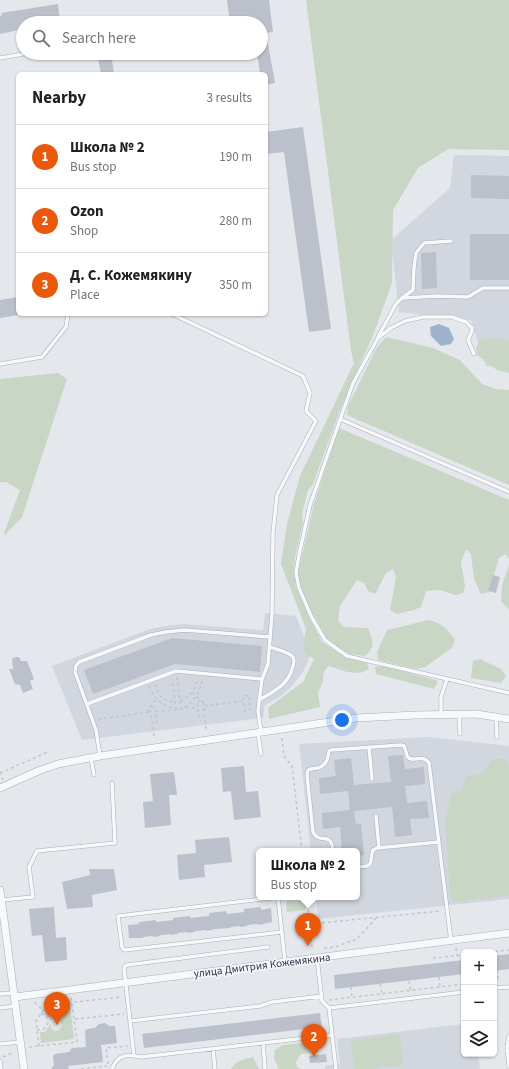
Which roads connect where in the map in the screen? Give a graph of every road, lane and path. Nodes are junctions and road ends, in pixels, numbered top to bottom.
1 (16, 55) edge
2 (0, 58) edge
3 (451, 241) dead end
4 (509, 288) edge
5 (402, 298) junction
6 (68, 316) edge
7 (176, 316) edge
8 (378, 338) junction
9 (474, 354) dead end
10 (0, 364) edge
11 (340, 419) junction
12 (509, 492) edge
13 (270, 638) junction
14 (270, 647) junction
15 (176, 671) junction
16 (172, 673) junction
17 (197, 674) junction
18 (202, 674) junction
19 (262, 679) junction
20 (447, 679) junction
21 (153, 680) junction
22 (148, 682) junction
23 (192, 693) junction
24 (509, 693) edge
25 (179, 696) junction
26 (196, 696) junction
27 (175, 697) junction
28 (156, 699) junction
29 (259, 700) junction
30 (180, 701) junction
31 (203, 701) junction
32 (244, 701) junction
33 (175, 702) junction
34 (87, 704) junction
35 (204, 706) junction
36 (208, 706) junction
37 (150, 707) junction
38 (198, 707) junction
39 (176, 709) junction
40 (181, 709) junction
41 (250, 711) dead end
42 (151, 712) junction
43 (156, 712) junction
44 (245, 712) dead end
45 (146, 713) junction
46 (441, 714) junction
47 (459, 714) junction
48 (496, 716) junction
49 (199, 718) dead end
50 (92, 719) junction
51 (509, 719) edge
52 (157, 723) dead end
53 (206, 730) dead end
54 (260, 733) junction
55 (460, 734) dead end
56 (154, 736) dead end
57 (497, 737) dead end
58 (282, 738) dead end
59 (369, 747) junction
60 (48, 752) dead end
61 (261, 754) dead end
62 (100, 756) junction
63 (91, 758) junction
64 (0, 773) edge
65 (94, 775) dead end
66 (372, 779) dead end
67 (3, 780) dead end
68 (112, 783) dead end
69 (0, 788) edge
70 (376, 816) dead end
71 (439, 842) junction
72 (302, 848) edge
73 (333, 848) edge
74 (379, 848) junction
75 (360, 867) edge
76 (0, 890) edge
77 (1, 900) junction
78 (256, 900) edge
79 (278, 900) edge
80 (307, 900) edge
81 (447, 910) junction
82 (377, 917) junction
83 (310, 924) junction
84 (282, 932) junction
85 (509, 933) edge
86 (453, 942) junction
87 (268, 947) dead end
88 (312, 947) dead end
89 (509, 950) edge
90 (325, 951) dead end
91 (497, 951) edge
92 (461, 955) edge
93 (457, 956) junction
94 (317, 958) junction
95 (433, 958) dead end
96 (285, 962) junction
97 (497, 970) dead end
98 (439, 977) dead end
99 (410, 980) dead end
100 (498, 980) joint
101 (126, 982) junction
102 (380, 984) dead end
103 (461, 984) edge
104 (509, 986) edge
105 (351, 987) dead end
106 (440, 987) junction
107 (499, 988) joint
108 (411, 990) junction
109 (461, 992) edge
110 (0, 994) edge
111 (382, 994) junction
112 (14, 995) junction
113 (71, 995) dead end
114 (127, 996) junction
115 (352, 997) junction
116 (322, 998) junction
117 (35, 1001) dead end
118 (72, 1002) junction
119 (57, 1004) junction
120 (16, 1006) junction
121 (0, 1008) edge
122 (329, 1008) junction
123 (43, 1010) junction
124 (41, 1013) junction
125 (129, 1013) junction
126 (74, 1019) junction
127 (50, 1020) junction
128 (130, 1021) junction
129 (37, 1030) junction
130 (332, 1035) junction
131 (509, 1036) edge
132 (316, 1037) junction
133 (21, 1042) junction
134 (263, 1043) junction
135 (0, 1044) edge
136 (133, 1045) junction
137 (39, 1046) junction
138 (29, 1047) dead end
139 (213, 1049) junction
140 (16, 1052) dead end
141 (318, 1055) dead end
142 (134, 1056) junction
143 (0, 1059) edge
144 (509, 1066) edge
145 (1, 1069) edge
146 (24, 1069) edge
147 (81, 1069) edge
148 (112, 1069) edge
149 (215, 1069) edge
150 (265, 1069) edge
151 (336, 1069) edge

1 - 2 lane
3 - 5 lane
4 - 5 lane
5 - 8 lane
6 - 10 lane
7 - 13 lane
8 - 9 lane
8 - 11 lane
11 - 12 lane
11 - 20 lane
13 - 14 lane
13 - 34 lane
14 - 19 lane
14 - 29 lane
15 - 16 lane
15 - 17 lane
15 - 25 path
16 - 21 lane
16 - 27 path
17 - 18 lane
17 - 23 path
18 - 19 lane
18 - 26 path
19 - 29 lane
20 - 24 lane
20 - 46 lane
21 - 22 lane
21 - 33 path
22 - 28 path
22 - 34 lane
23 - 26 path
23 - 30 path
25 - 27 path
25 - 30 path
26 - 31 path
26 - 40 path
27 - 33 path
28 - 37 path
28 - 39 path
29 - 54 lane
30 - 40 path
31 - 35 path
31 - 36 path
31 - 38 path
32 - 36 path
32 - 41 path
32 - 44 path
33 - 39 path
34 - 50 lane
35 - 36 path
35 - 53 path
37 - 42 path
37 - 43 path
37 - 45 path
38 - 40 path
38 - 49 path
39 - 40 path
39 - 43 path
42 - 45 path
42 - 56 path
43 - 52 path
45 - 50 path
46 - 47 street
46 - 54 street
47 - 48 street
47 - 55 lane
48 - 51 street
48 - 57 lane
50 - 62 lane
54 - 61 lane
54 - 62 street
58 - 72 path
59 - 66 lane
59 - 71 lane
59 - 73 lane
60 - 64 path
62 - 63 street
63 - 65 lane
63 - 69 street
64 - 67 path
68 - 77 lane
70 - 74 lane
71 - 74 lane
71 - 81 lane
74 - 75 lane
76 - 77 street
77 - 112 street
78 - 84 lane
79 - 84 lane
80 - 83 path
81 - 82 path
81 - 86 lane
82 - 83 path
82 - 90 path
83 - 88 path
84 - 96 lane
85 - 86 street, улица Дмитрия Кожемякина
86 - 93 path
86 - 94 street, улица Дмитрия Кожемякина
87 - 101 lane
89 - 91 path
92 - 93 path
93 - 95 path
94 - 96 street, улица Дмитрия Кожемякина
94 - 116 lane
96 - 101 street, улица Дмитрия Кожемякина
97 - 100 path
98 - 106 path
99 - 108 path
100 - 107 path
101 - 112 street, улица Дмитрия Кожемякина
101 - 114 lane
102 - 111 path
103 - 106 path
104 - 107 lane
105 - 115 path
106 - 108 path
108 - 111 path
109 - 122 lane
110 - 112 lane
111 - 115 path
112 - 120 street
113 - 118 path
114 - 118 path
114 - 125 lane
115 - 116 path
116 - 122 lane
116 - 128 lane
117 - 123 path
118 - 119 path
118 - 126 path
119 - 123 path
119 - 127 path
120 - 121 lane
120 - 133 street
122 - 130 lane
123 - 124 path
124 - 127 path
124 - 129 path
125 - 126 path
125 - 128 lane
126 - 137 path
127 - 129 path
128 - 136 lane
129 - 137 path
130 - 132 lane
130 - 151 lane
131 - 144 lane
132 - 134 lane
132 - 141 path
133 - 135 lane
133 - 146 street
134 - 139 lane
134 - 150 lane
136 - 142 lane
136 - 147 path
137 - 138 path
139 - 142 lane
139 - 149 lane
140 - 143 path
142 - 148 lane
143 - 145 lane

